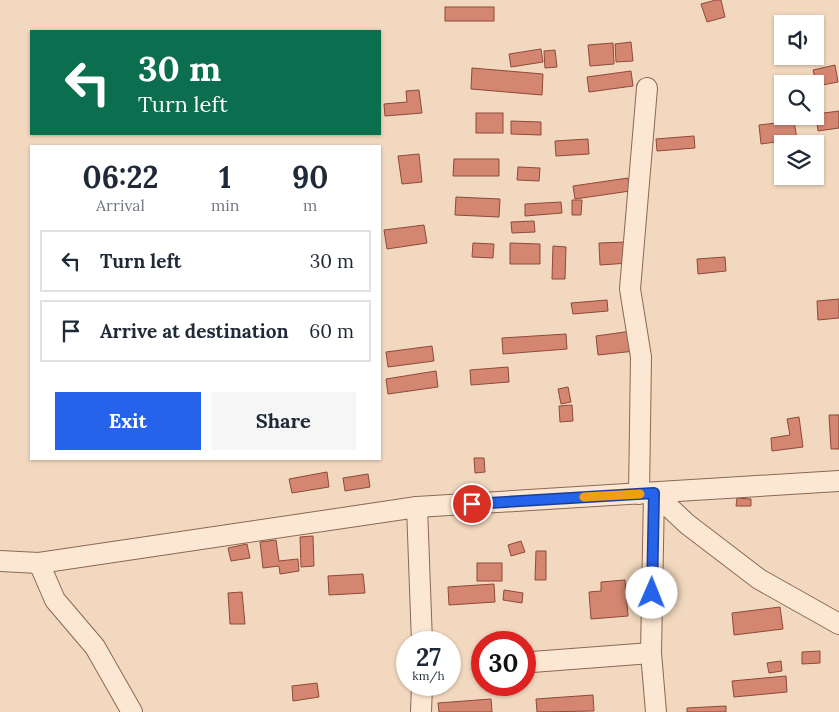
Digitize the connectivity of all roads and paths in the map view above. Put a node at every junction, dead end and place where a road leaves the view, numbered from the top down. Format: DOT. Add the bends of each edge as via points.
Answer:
graph roads {
  1 [pos="647,88"];
  2 [pos="839,481"];
  3 [pos="646,494"];
  4 [pos="417,507"];
  5 [pos="0,561"];
  6 [pos="39,563"];
  7 [pos="839,624"];
  8 [pos="422,631"];
  9 [pos="652,653"];
  10 [pos="536,662"];
  11 [pos="422,696"];
  12 [pos="132,712"];
  13 [pos="421,712"];
  14 [pos="656,712"];
  1 -- 3 [label="street" via="630,289 641,357"];
  2 -- 3 [label="street"];
  3 -- 4 [label="street"];
  3 -- 7 [label="street" via="759,579"];
  3 -- 9 [label="street"];
  4 -- 6 [label="street"];
  4 -- 8 [label="street"];
  5 -- 6 [label="street"];
  6 -- 12 [label="street" via="55,600 95,647"];
  9 -- 10 [label="street"];
  9 -- 14 [label="street"];
  11 -- 13 [label="street"];
}
